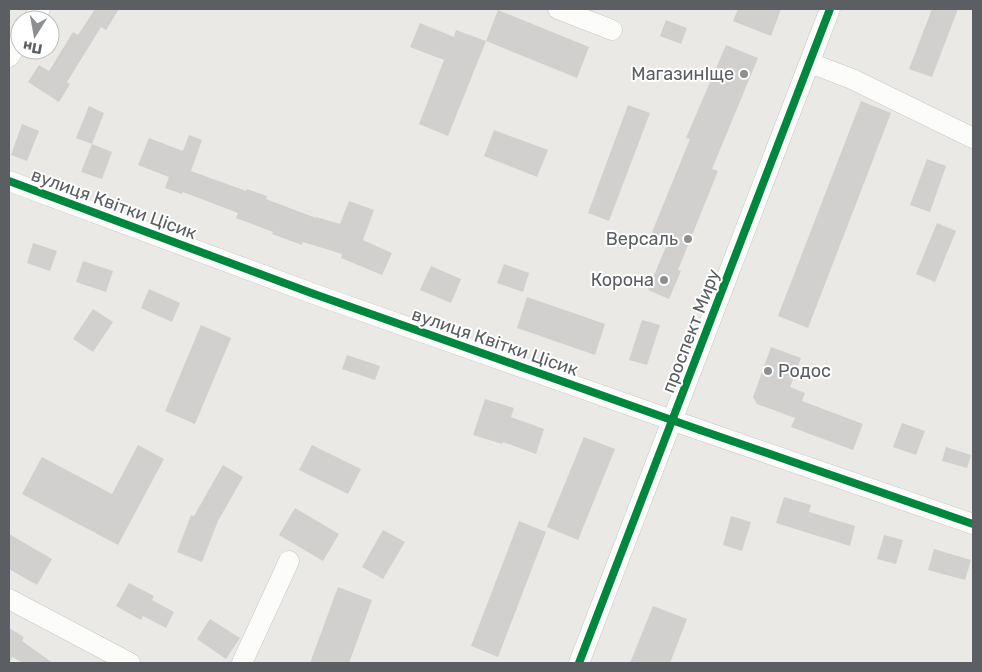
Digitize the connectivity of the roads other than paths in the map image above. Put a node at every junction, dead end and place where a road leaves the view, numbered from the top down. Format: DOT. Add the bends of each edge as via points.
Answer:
graph roads {
  1 [pos="558,9"];
  2 [pos="830,9"];
  3 [pos="612,30"];
  4 [pos="810,63"];
  5 [pos="973,138"];
  6 [pos="9,181"];
  7 [pos="672,421"];
  8 [pos="973,524"];
  9 [pos="289,561"];
  10 [pos="9,599"];
  11 [pos="130,663"];
  12 [pos="242,663"];
  13 [pos="578,663"];
  1 -- 3 [label="street"];
  2 -- 4 [label="street, проспект Миру"];
  4 -- 5 [label="street" via="852,79"];
  4 -- 7 [label="street, проспект Миру"];
  6 -- 7 [label="street, вулиця Квітки Цісик"];
  7 -- 8 [label="street, вулиця Квітки Цісик"];
  7 -- 13 [label="street, проспект Миру"];
  9 -- 12 [label="street"];
  10 -- 11 [label="street"];
}
